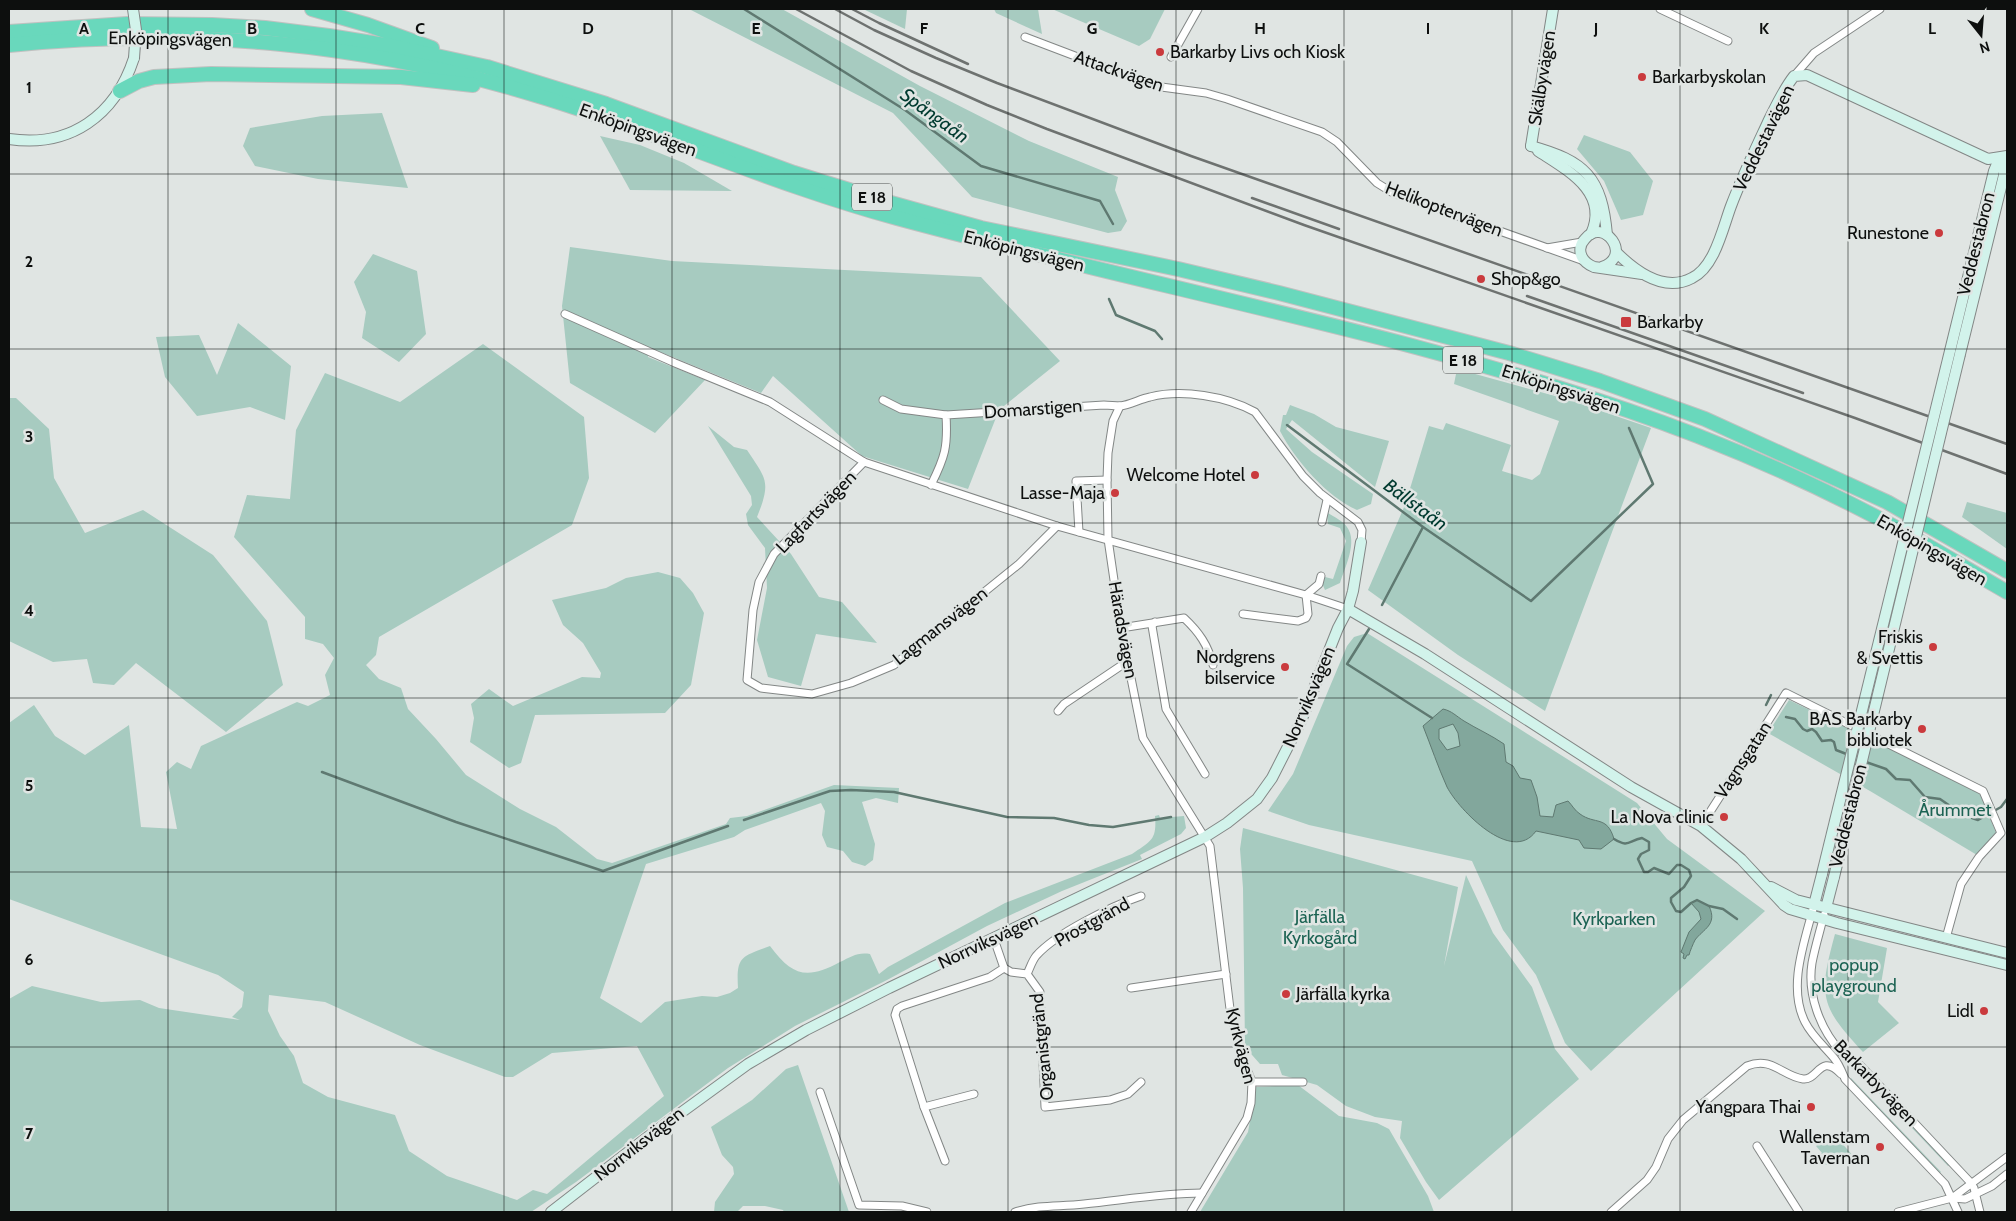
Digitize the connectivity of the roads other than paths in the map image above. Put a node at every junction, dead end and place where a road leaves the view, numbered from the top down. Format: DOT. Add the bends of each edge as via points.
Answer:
graph roads {
  1 [pos="133,9"];
  2 [pos="312,9"];
  3 [pos="1198,9"];
  4 [pos="1553,9"];
  5 [pos="1660,9"];
  6 [pos="1880,9"];
  7 [pos="9,32"];
  8 [pos="1025,37"];
  9 [pos="1728,41"];
  10 [pos="9,46"];
  11 [pos="1171,57"];
  12 [pos="487,67"];
  13 [pos="1794,76"];
  14 [pos="120,91"];
  15 [pos="539,96"];
  16 [pos="1244,105"];
  17 [pos="9,139"];
  18 [pos="1531,146"];
  19 [pos="2003,158"];
  20 [pos="1591,234"];
  21 [pos="1607,235"];
  22 [pos="1582,242"];
  23 [pos="1546,248"];
  24 [pos="1616,252"];
  25 [pos="1584,261"];
  26 [pos="1602,267"];
  27 [pos="1643,274"];
  28 [pos="564,314"];
  29 [pos="883,400"];
  30 [pos="1120,406"];
  31 [pos="946,415"];
  32 [pos="864,462"];
  33 [pos="1107,480"];
  34 [pos="930,485"];
  35 [pos="1327,500"];
  36 [pos="1322,522"];
  37 [pos="1058,526"];
  38 [pos="1079,532"];
  39 [pos="1108,539"];
  40 [pos="1362,542"];
  41 [pos="2007,571"];
  42 [pos="1321,576"];
  43 [pos="2007,592"];
  44 [pos="1306,595"];
  45 [pos="1348,609"];
  46 [pos="1243,614"];
  47 [pos="1155,622"];
  48 [pos="1121,628"];
  49 [pos="1128,661"];
  50 [pos="1213,665"];
  51 [pos="748,680"];
  52 [pos="1058,711"];
  53 [pos="1205,774"];
  54 [pos="1701,826"];
  55 [pos="1205,837"];
  56 [pos="1141,896"];
  57 [pos="1826,908"];
  58 [pos="1813,910"];
  59 [pos="1823,919"];
  60 [pos="1946,938"];
  61 [pos="994,939"];
  62 [pos="2007,953"];
  63 [pos="2007,965"];
  64 [pos="1004,968"];
  65 [pos="1027,974"];
  66 [pos="1226,974"];
  67 [pos="1131,988"];
  68 [pos="1842,1053"];
  69 [pos="1835,1059"];
  70 [pos="1845,1078"];
  71 [pos="1141,1082"];
  72 [pos="1252,1082"];
  73 [pos="1303,1082"];
  74 [pos="820,1092"];
  75 [pos="974,1094"];
  76 [pos="924,1107"];
  77 [pos="1757,1146"];
  78 [pos="2007,1157"];
  79 [pos="945,1161"];
  80 [pos="2007,1174"];
  81 [pos="1971,1184"];
  82 [pos="1202,1193"];
  83 [pos="1976,1195"];
  84 [pos="1952,1198"];
  85 [pos="551,1212"];
  86 [pos="927,1212"];
  87 [pos="1015,1212"];
  88 [pos="1191,1212"];
  89 [pos="1611,1212"];
  90 [pos="1799,1212"];
  91 [pos="1898,1212"];
  92 [pos="1958,1212"];
  93 [pos="1980,1212"];
  1 -- 14 [label="street, bridge" via="136,30 134,58"];
  2 -- 12 [label="highway"];
  3 -- 11 [label="street"];
  4 -- 18 [label="street, Skälbyvägen"];
  5 -- 9 [label="street"];
  6 -- 13 [label="street" via="1814,53"];
  7 -- 12 [label="highway, Enköpingsvägen / E 18" via="128,24 265,28 391,46"];
  8 -- 16 [label="street, Attackvägen" via="1154,86 1206,93"];
  10 -- 15 [label="highway, Enköpingsvägen / E 18" via="69,39 163,36 288,44 434,67"];
  12 -- 41 [label="highway, Enköpingsvägen / E 18" via="891,203 981,228 1279,292 1600,380 1705,419 1887,502"];
  13 -- 19 [label="street, Veddestavägen" via="1807,75 1988,159"];
  13 -- 27 [label="street, Veddestavägen" via="1757,146 1719,243 1703,269 1694,278 1670,284"];
  14 -- 15 [label="highway" via="139,81 168,75 313,74 447,81"];
  14 -- 17 [label="street" via="108,107 77,130 42,140"];
  15 -- 43 [label="highway, Enköpingsvägen / E 18" via="887,216 1276,310 1504,370 1596,399 1700,437 1805,483 1879,518"];
  16 -- 23 [label="street, Helikoptervägen" via="1330,136 1377,183 1393,193"];
  18 -- 20 [label="street" via="1578,178 1585,187 1594,206"];
  18 -- 21 [label="street, Veddestavägen" via="1575,162 1585,171 1603,204"];
  19 -- 57 [label="street, Veddestabron, bridge" via="2004,175"];
  19 -- 58 [label="street, Veddestabron, bridge" via="1994,171"];
  20 -- 21 [label="street"];
  20 -- 22 [label="street"];
  21 -- 24 [label="street, Veddestavägen" via="1614,242"];
  22 -- 23 [label="street, Helikoptervägen"];
  22 -- 25 [label="street"];
  23 -- 25 [label="street, Helikoptervägen"];
  24 -- 26 [label="street" via="1612,261"];
  24 -- 27 [label="street, Veddestavägen"];
  25 -- 26 [label="street, Veddestavägen" via="1590,266"];
  26 -- 27 [label="street, Veddestavägen"];
  28 -- 32 [label="street" via="770,402"];
  29 -- 31 [label="street, Domarstigen" via="901,409"];
  30 -- 31 [label="street, Domarstigen"];
  30 -- 33 [label="street, Häradsvägen" via="1113,421"];
  30 -- 35 [label="street, Domarstigen" via="1174,392 1200,395 1247,408 1255,412 1302,476"];
  31 -- 34 [label="street" via="948,441 943,461"];
  32 -- 34 [label="street"];
  32 -- 51 [label="street, Lagfartsvägen" via="770,561 760,582 754,610"];
  33 -- 38 [label="street" via="1076,481"];
  33 -- 39 [label="street, Häradsvägen"];
  34 -- 37 [label="street"];
  35 -- 36 [label="street"];
  35 -- 40 [label="street, Domarstigen" via="1358,522"];
  37 -- 38 [label="street"];
  37 -- 51 [label="street, Lagmansvägen" via="1019,564 894,664 851,684 812,694 761,688"];
  38 -- 39 [label="street"];
  39 -- 44 [label="street"];
  39 -- 48 [label="street, Häradsvägen"];
  40 -- 45 [label="street"];
  42 -- 44 [label="street" via="1319,584"];
  44 -- 45 [label="street"];
  44 -- 46 [label="street" via="1308,614 1298,621"];
  45 -- 54 [label="street" via="1425,654 1631,787"];
  45 -- 55 [label="street, Norrviksvägen" via="1301,721 1272,778 1257,799"];
  47 -- 48 [label="street"];
  47 -- 50 [label="street" via="1184,618 1209,648"];
  47 -- 53 [label="street" via="1152,626 1166,709"];
  48 -- 49 [label="street, Häradsvägen"];
  49 -- 52 [label="street"];
  49 -- 55 [label="street, Häradsvägen" via="1142,738"];
  54 -- 58 [label="street" via="1765,884"];
  54 -- 60 [label="street, Vagnsgatan" via="1786,693 1976,786 1986,796 2001,833 1961,884"];
  55 -- 61 [label="street, Norrviksvägen"];
  55 -- 66 [label="street, Kyrkvägen" via="1210,846"];
  56 -- 65 [label="street, Prostgränd" via="1065,933 1036,957"];
  57 -- 58 [label="street"];
  57 -- 59 [label="street, Barkarbyvägen"];
  57 -- 60 [label="street"];
  58 -- 59 [label="street"];
  58 -- 69 [label="street, Barkarbyvägen" via="1799,968 1799,1002 1805,1022"];
  59 -- 63 [label="street"];
  59 -- 68 [label="street, Barkarbyvägen" via="1812,964 1812,992 1819,1016"];
  60 -- 62 [label="street"];
  61 -- 64 [label="street"];
  61 -- 85 [label="street, Norrviksvägen" via="806,1030 748,1064"];
  64 -- 65 [label="street, Organistgränd"];
  64 -- 76 [label="street" via="990,977 897,1009 897,1023"];
  65 -- 71 [label="street, Organistgränd" via="1040,992 1045,1107 1110,1100 1128,1094"];
  66 -- 67 [label="street"];
  66 -- 72 [label="street, Kyrkvägen" via="1234,1032"];
  68 -- 69 [label="street"];
  68 -- 81 [label="street, Barkarbyvägen" via="1860,1065"];
  69 -- 70 [label="street, Barkarbyvägen"];
  70 -- 84 [label="street, Barkarbyvägen" via="1945,1184"];
  70 -- 89 [label="street" via="1832,1066 1823,1067 1802,1079 1766,1063 1747,1066 1683,1120 1668,1138 1647,1180"];
  72 -- 73 [label="street"];
  72 -- 82 [label="street, Kyrkvägen" via="1247,1118"];
  74 -- 86 [label="street" via="859,1205 902,1206"];
  75 -- 76 [label="street"];
  76 -- 79 [label="street"];
  77 -- 90 [label="street"];
  78 -- 81 [label="street"];
  80 -- 83 [label="street"];
  81 -- 83 [label="street, Barkarbyvägen"];
  81 -- 84 [label="street"];
  82 -- 87 [label="street" via="1047,1205"];
  82 -- 88 [label="street, Kyrkvägen"];
  83 -- 84 [label="street" via="1966,1199"];
  83 -- 93 [label="street, Barkarbyvägen"];
  84 -- 91 [label="street"];
  84 -- 92 [label="street, Barkarbyvägen"];
}
